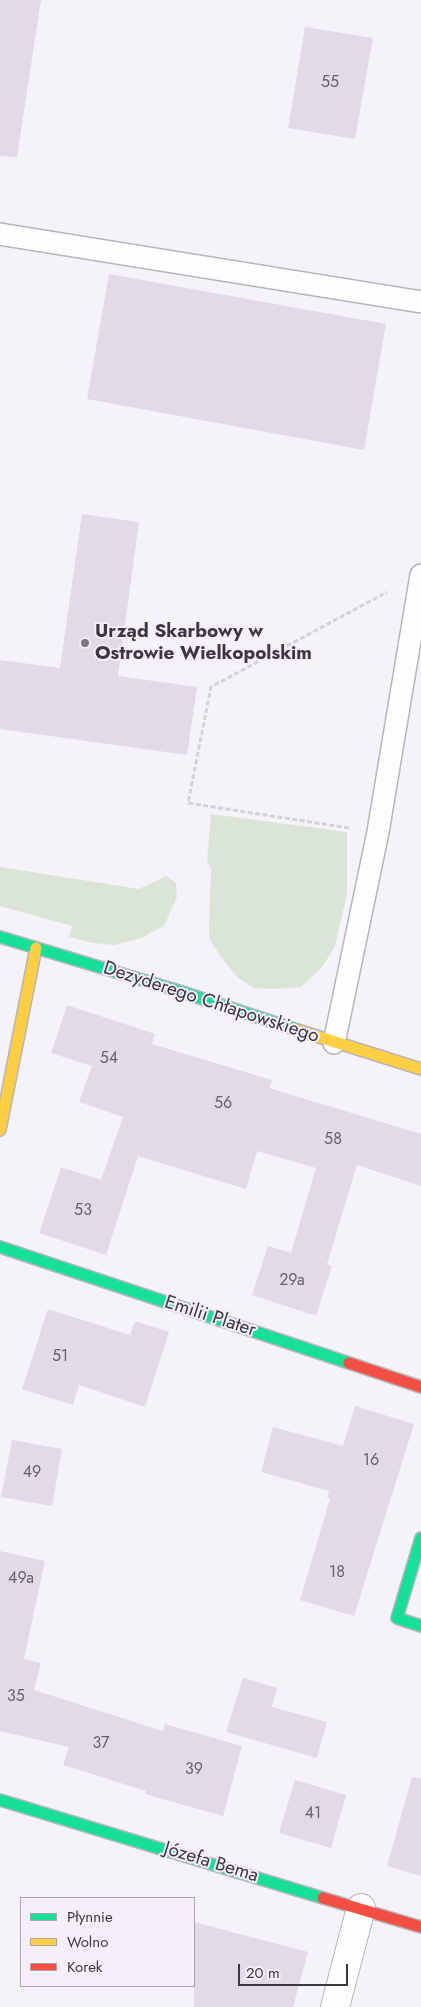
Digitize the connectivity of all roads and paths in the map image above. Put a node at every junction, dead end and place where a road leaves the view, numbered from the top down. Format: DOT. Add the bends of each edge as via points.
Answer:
graph roads {
  1 [pos="0,234"];
  2 [pos="421,302"];
  3 [pos="421,574"];
  4 [pos="395,588"];
  5 [pos="378,832"];
  6 [pos="0,937"];
  7 [pos="36,948"];
  8 [pos="334,1043"];
  9 [pos="421,1069"];
  10 [pos="0,1130"];
  11 [pos="0,1247"];
  12 [pos="421,1387"];
  13 [pos="421,1538"];
  14 [pos="421,1626"];
  15 [pos="0,1800"];
  16 [pos="361,1908"];
  17 [pos="421,1927"];
  18 [pos="335,2007"];
  1 -- 2 [label="lane"];
  3 -- 5 [label="lane"];
  4 -- 5 [label="path" via="211,687 188,803"];
  5 -- 8 [label="lane"];
  6 -- 7 [label="street, Dezyderego Chłapowskiego"];
  7 -- 8 [label="street, Dezyderego Chłapowskiego"];
  7 -- 10 [label="street"];
  8 -- 9 [label="street, Dezyderego Chłapowskiego"];
  11 -- 12 [label="street, Emilii Plater"];
  13 -- 14 [label="street" via="397,1618"];
  15 -- 16 [label="street, Józefa Bema"];
  16 -- 17 [label="street, Józefa Bema"];
  16 -- 18 [label="street"];
}
